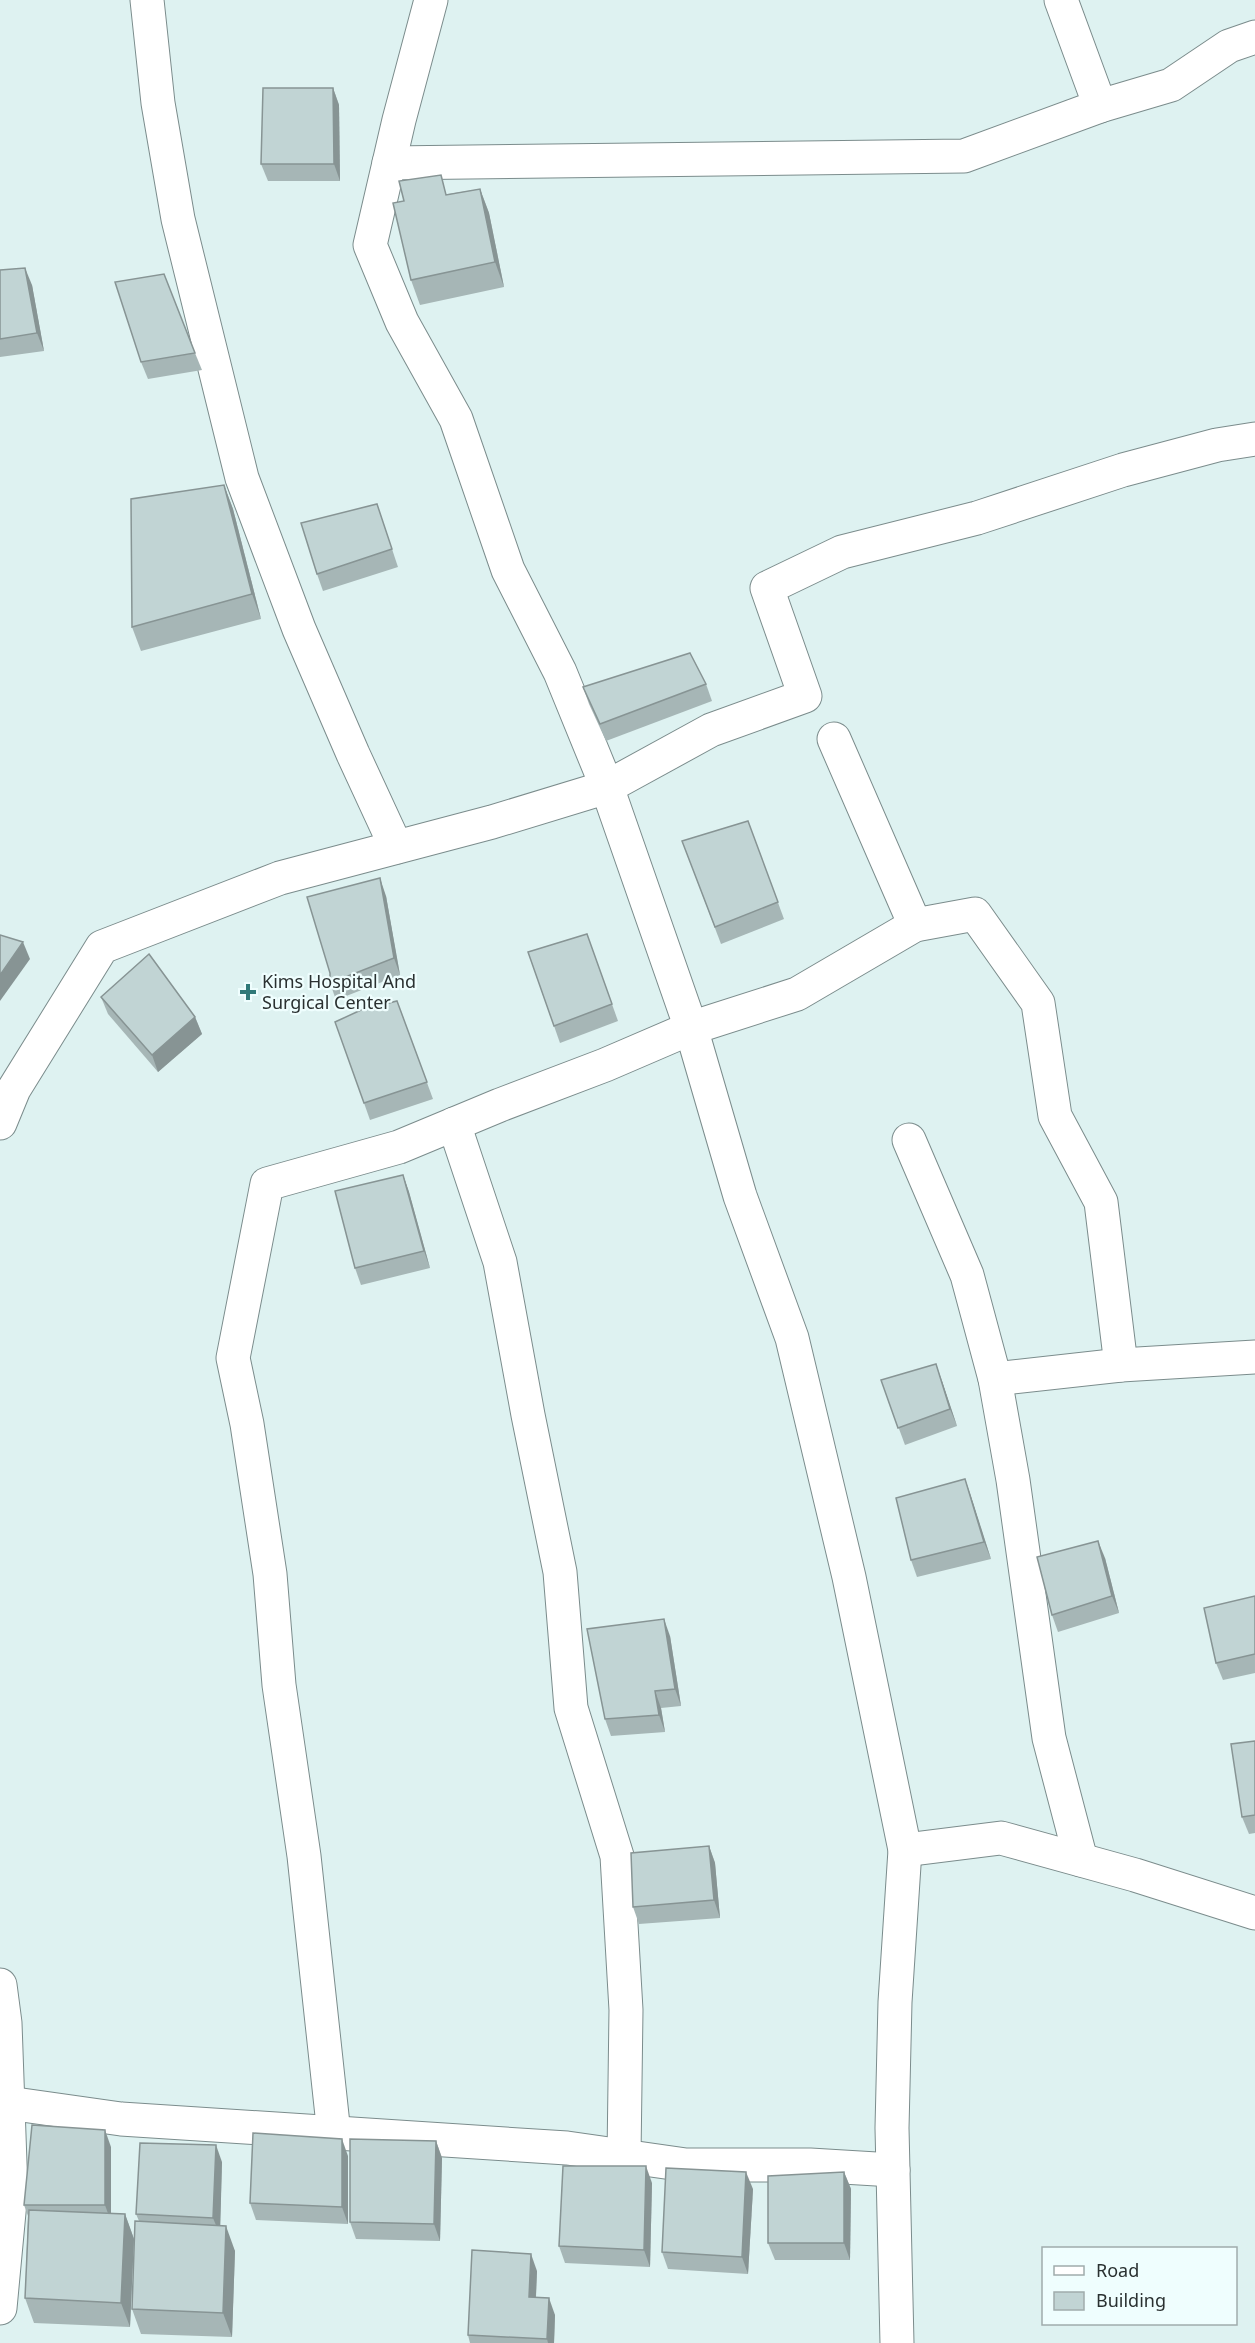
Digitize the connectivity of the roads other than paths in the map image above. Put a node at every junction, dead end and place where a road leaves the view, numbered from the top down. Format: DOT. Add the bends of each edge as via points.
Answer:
graph roads {
  1 [pos="147,0"];
  2 [pos="430,0"];
  3 [pos="1061,0"];
  4 [pos="1255,37"];
  5 [pos="1100,106"];
  6 [pos="389,164"];
  7 [pos="1255,439"];
  8 [pos="834,740"];
  9 [pos="607,787"];
  10 [pos="396,847"];
  11 [pos="915,925"];
  12 [pos="691,1028"];
  13 [pos="0,1123"];
  14 [pos="454,1124"];
  15 [pos="909,1140"];
  16 [pos="1255,1357"];
  17 [pos="1121,1365"];
  18 [pos="995,1379"];
  19 [pos="905,1850"];
  20 [pos="1081,1860"];
  21 [pos="1255,1913"];
  22 [pos="0,1985"];
  23 [pos="8,2103"];
  24 [pos="334,2134"];
  25 [pos="624,2156"];
  26 [pos="893,2170"];
  27 [pos="0,2308"];
  28 [pos="897,2343"];
  1 -- 10 [label="street" via="158,103 178,219 242,478 299,629"];
  2 -- 6 [label="street"];
  3 -- 5 [label="street"];
  4 -- 5 [label="street" via="1229,46 1171,86"];
  5 -- 6 [label="street" via="964,156"];
  6 -- 9 [label="street" via="370,245 402,322 456,418 508,570 560,672"];
  7 -- 9 [label="street" via="1123,470 977,518 842,552 766,588 805,696 711,730"];
  8 -- 11 [label="street"];
  9 -- 10 [label="street"];
  9 -- 12 [label="street"];
  10 -- 13 [label="street" via="280,878 102,947 14,1089"];
  11 -- 12 [label="street" via="797,994"];
  11 -- 17 [label="street" via="975,914 1038,1002 1055,1116 1101,1202"];
  12 -- 14 [label="street"];
  12 -- 19 [label="street" via="740,1196 792,1338 849,1577"];
  14 -- 24 [label="street" via="399,1147 267,1184 233,1358 270,1574 279,1685 304,1856"];
  14 -- 25 [label="street" via="500,1262 560,1572 571,1708 617,1856 626,2010"];
  15 -- 18 [label="street" via="967,1275"];
  16 -- 17 [label="street"];
  17 -- 18 [label="street"];
  18 -- 20 [label="street" via="1049,1738"];
  19 -- 20 [label="street" via="1001,1838"];
  19 -- 26 [label="street" via="895,2002"];
  20 -- 21 [label="street"];
  22 -- 23 [label="street"];
  23 -- 24 [label="street" via="121,2120"];
  23 -- 27 [label="street" via="11,2191"];
  24 -- 25 [label="street" via="567,2148"];
  25 -- 26 [label="street" via="687,2165"];
  26 -- 28 [label="street"];
}
